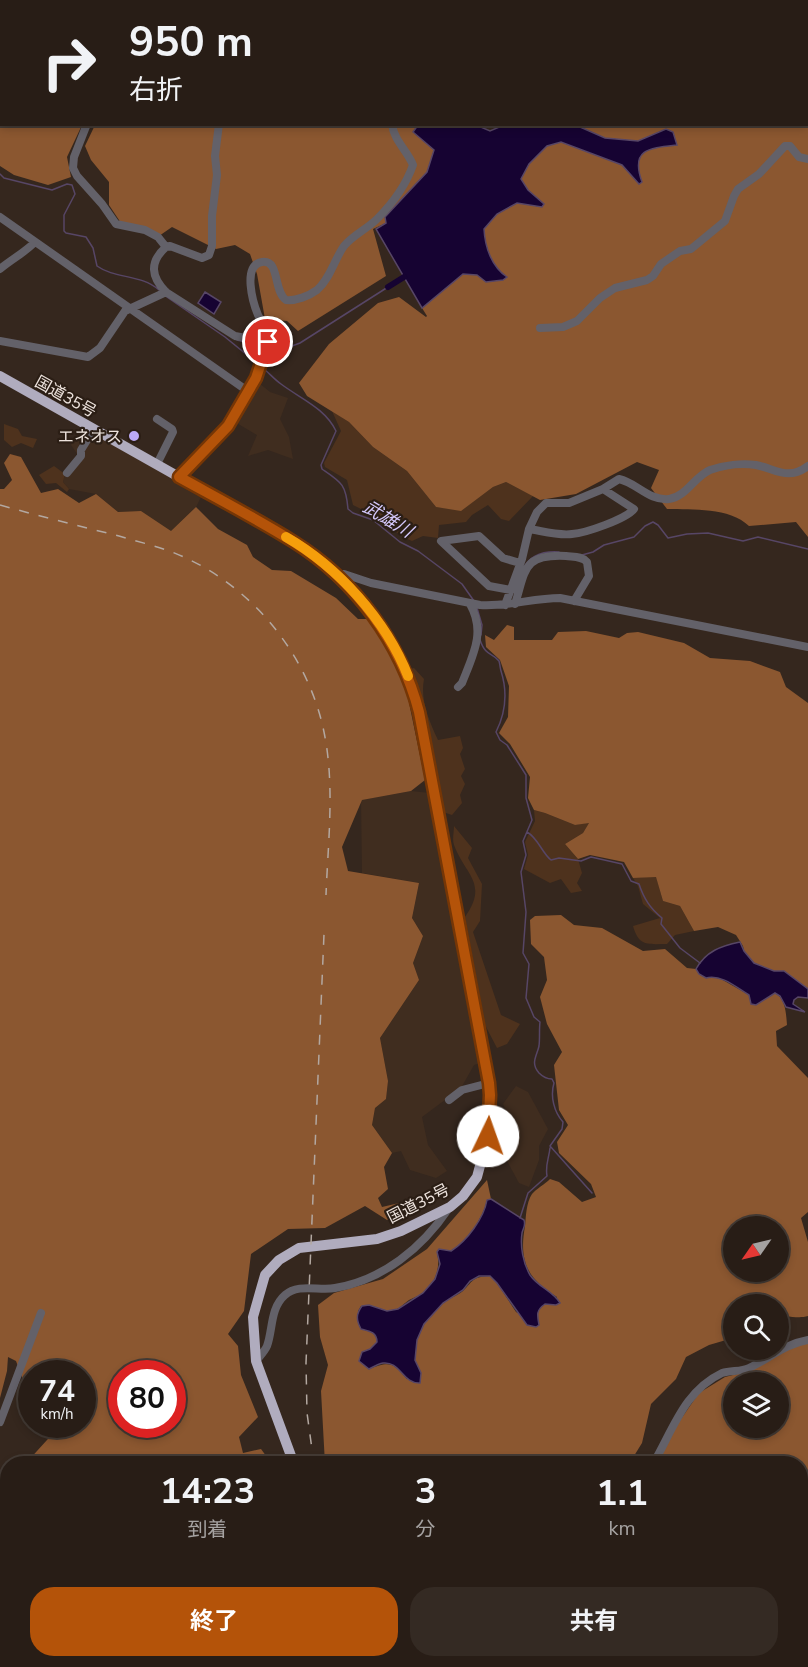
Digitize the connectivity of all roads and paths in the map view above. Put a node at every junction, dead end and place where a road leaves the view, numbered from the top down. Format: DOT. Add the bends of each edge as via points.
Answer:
graph roads {
  1 [pos="86,126"];
  2 [pos="219,126"];
  3 [pos="392,126"];
  4 [pos="808,159"];
  5 [pos="0,217"];
  6 [pos="35,242"];
  7 [pos="166,247"];
  8 [pos="0,269"];
  9 [pos="162,294"];
  10 [pos="129,308"];
  11 [pos="540,328"];
  12 [pos="0,341"];
  13 [pos="266,346"];
  14 [pos="0,376"];
  15 [pos="249,392"];
  16 [pos="157,419"];
  17 [pos="94,429"];
  18 [pos="157,464"];
  19 [pos="808,466"];
  20 [pos="67,473"];
  21 [pos="179,477"];
  22 [pos="603,489"];
  23 [pos="529,530"];
  24 [pos="520,563"];
  25 [pos="336,575"];
  26 [pos="511,590"];
  27 [pos="574,601"];
  28 [pos="506,602"];
  29 [pos="474,604"];
  30 [pos="515,604"];
  31 [pos="808,647"];
  32 [pos="458,687"];
  33 [pos="489,1083"];
  34 [pos="449,1100"];
  35 [pos="450,1207"];
  36 [pos="40,1313"];
  37 [pos="808,1340"];
  38 [pos="256,1361"];
  39 [pos="0,1422"];
  40 [pos="291,1456"];
  41 [pos="657,1456"];
  1 -- 7 [label="street" via="74,157 77,176 116,224 145,230"];
  2 -- 7 [label="street" via="211,251 202,258"];
  3 -- 13 [label="street" via="396,140 413,165 408,180 376,220 344,247 322,284 291,301 278,291 271,265 259,262 250,272 258,314 268,333"];
  4 -- 11 [label="street" via="785,146 759,174 738,189 725,221 691,249 680,251 661,264 647,280 615,288 577,321 563,327"];
  5 -- 6 [label="street"];
  6 -- 8 [label="street"];
  6 -- 10 [label="street"];
  7 -- 9 [label="street" via="160,252 153,272"];
  9 -- 10 [label="street"];
  9 -- 13 [label="street" via="235,336"];
  10 -- 12 [label="street" via="100,348 88,357"];
  10 -- 15 [label="street"];
  13 -- 15 [label="street"];
  14 -- 17 [label="highway, 国道35号"];
  15 -- 21 [label="street" via="228,426"];
  16 -- 18 [label="street" via="173,432"];
  17 -- 18 [label="highway, 国道35号"];
  17 -- 20 [label="street" via="81,456"];
  18 -- 21 [label="highway, 国道35号"];
  19 -- 22 [label="street" via="792,474 756,465 722,467 700,476 671,499 658,498 619,479"];
  21 -- 25 [label="highway, 国道35号" via="296,543"];
  22 -- 23 [label="street" via="569,503 546,503"];
  22 -- 23 [label="street" via="634,508 632,512 572,534"];
  23 -- 24 [label="street"];
  24 -- 26 [label="street"];
  24 -- 26 [label="street" via="503,558 479,536 441,541 489,586"];
  25 -- 29 [label="street"];
  25 -- 33 [label="highway, 国道35号" via="384,631 414,693"];
  26 -- 28 [label="street"];
  27 -- 30 [label="street" via="547,598"];
  27 -- 30 [label="street" via="589,576 587,562 551,555 530,564"];
  27 -- 31 [label="street"];
  28 -- 29 [label="street"];
  28 -- 30 [label="street"];
  29 -- 32 [label="street" via="477,644"];
  33 -- 34 [label="street" via="462,1090"];
  33 -- 35 [label="highway, 国道35号" via="488,1136 477,1177"];
  35 -- 38 [label="street" via="416,1248 390,1267 335,1288 293,1290 286,1294 274,1314 267,1346"];
  35 -- 38 [label="highway, 国道35号" via="377,1239 299,1248 279,1260 265,1275 253,1317"];
  36 -- 39 [label="street"];
  37 -- 41 [label="street" via="785,1347 745,1370 723,1373 698,1388 670,1428"];
  38 -- 40 [label="highway, 国道35号"];
}
